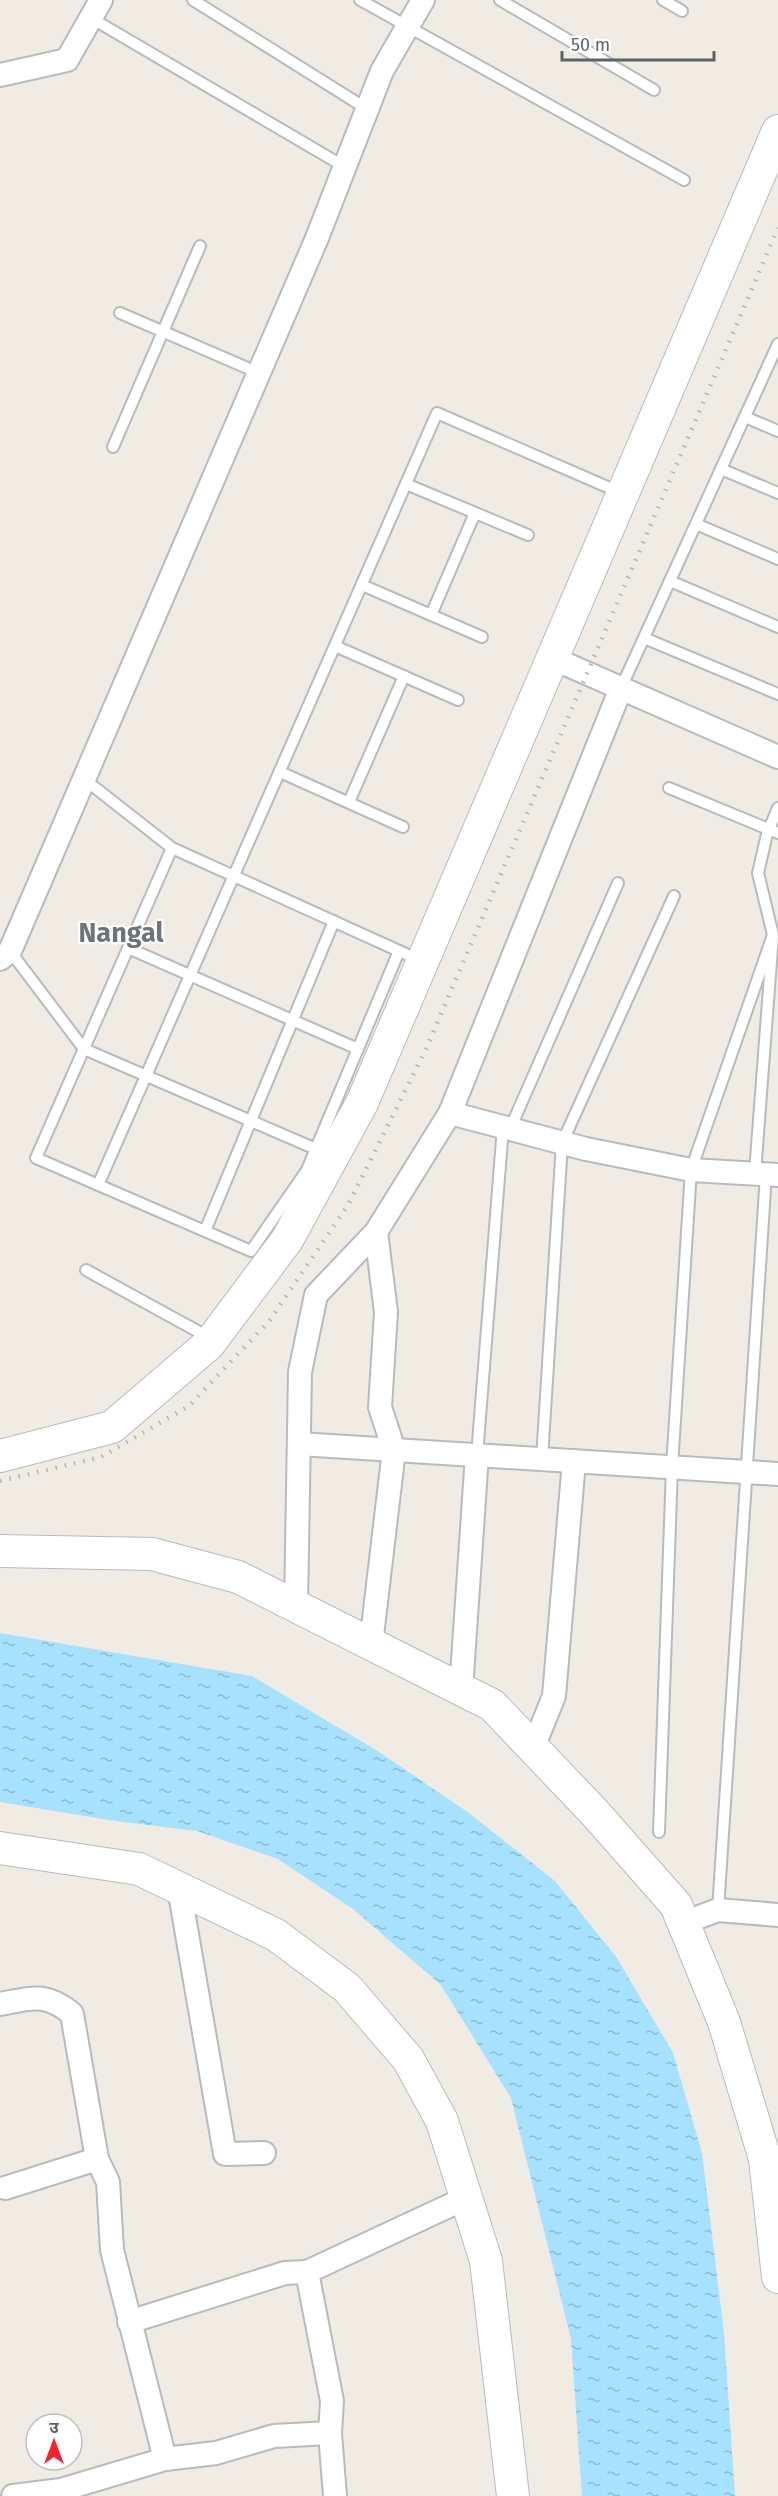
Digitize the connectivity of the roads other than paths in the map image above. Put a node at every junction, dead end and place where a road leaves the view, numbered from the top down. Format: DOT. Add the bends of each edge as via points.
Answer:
graph roads {
  1 [pos="194,0"];
  2 [pos="360,0"];
  3 [pos="423,0"];
  4 [pos="500,0"];
  5 [pos="663,0"];
  6 [pos="96,9"];
  7 [pos="682,11"];
  8 [pos="408,27"];
  9 [pos="0,75"];
  10 [pos="654,90"];
  11 [pos="367,109"];
  12 [pos="778,131"];
  13 [pos="345,167"];
  14 [pos="684,180"];
  15 [pos="200,246"];
  16 [pos="120,313"];
  17 [pos="163,332"];
  18 [pos="778,344"];
  19 [pos="767,368"];
  20 [pos="259,373"];
  21 [pos="778,373"];
  22 [pos="745,417"];
  23 [pos="778,431"];
  24 [pos="113,447"];
  25 [pos="721,469"];
  26 [pos="406,484"];
  27 [pos="778,493"];
  28 [pos="622,494"];
  29 [pos="475,513"];
  30 [pos="696,524"];
  31 [pos="528,535"];
  32 [pos="778,559"];
  33 [pos="670,581"];
  34 [pos="362,585"];
  35 [pos="431,615"];
  36 [pos="778,627"];
  37 [pos="482,637"];
  38 [pos="644,638"];
  39 [pos="335,646"];
  40 [pos="552,658"];
  41 [pos="404,676"];
  42 [pos="621,688"];
  43 [pos="778,694"];
  44 [pos="458,700"];
  45 [pos="778,757"];
  46 [pos="280,771"];
  47 [pos="84,779"];
  48 [pos="669,788"];
  49 [pos="349,802"];
  50 [pos="778,808"];
  51 [pos="403,827"];
  52 [pos="773,831"];
  53 [pos="172,848"];
  54 [pos="234,876"];
  55 [pos="618,883"];
  56 [pos="674,896"];
  57 [pos="334,921"];
  58 [pos="773,935"];
  59 [pos="128,948"];
  60 [pos="5,955"];
  61 [pos="411,956"];
  62 [pos="190,975"];
  63 [pos="293,1020"];
  64 [pos="84,1049"];
  65 [pos="358,1049"];
  66 [pos="146,1076"];
  67 [pos="450,1113"];
  68 [pos="251,1121"];
  69 [pos="507,1128"];
  70 [pos="562,1143"];
  71 [pos="316,1149"];
  72 [pos="690,1170"];
  73 [pos="766,1174"];
  74 [pos="98,1185"];
  75 [pos="205,1231"];
  76 [pos="376,1232"];
  77 [pos="86,1270"];
  78 [pos="213,1339"];
  79 [pos="299,1444"];
  80 [pos="394,1450"];
  81 [pos="477,1455"];
  82 [pos="0,1456"];
  83 [pos="542,1459"];
  84 [pos="574,1461"];
  85 [pos="672,1467"];
  86 [pos="747,1472"];
  87 [pos="778,1474"];
  88 [pos="0,1551"];
  89 [pos="296,1607"];
  90 [pos="371,1644"];
  91 [pos="461,1690"];
  92 [pos="532,1748"];
  93 [pos="658,1832"];
  94 [pos="0,1848"];
  95 [pos="179,1888"];
  96 [pos="718,1910"];
  97 [pos="778,1915"];
  98 [pos="683,1923"];
  99 [pos="0,2004"];
  100 [pos="264,2153"];
  101 [pos="97,2159"];
  102 [pos="5,2188"];
  103 [pos="466,2198"];
  104 [pos="775,2225"];
  105 [pos="307,2271"];
  106 [pos="778,2277"];
  107 [pos="129,2322"];
  108 [pos="330,2433"];
  109 [pos="165,2459"];
  110 [pos="13,2496"];
  111 [pos="336,2496"];
  112 [pos="513,2496"];
  1 -- 11 [label="lane"];
  2 -- 8 [label="lane"];
  3 -- 8 [label="street"];
  4 -- 10 [label="lane"];
  5 -- 7 [label="lane"];
  6 -- 9 [label="street" via="67,60"];
  6 -- 13 [label="lane"];
  8 -- 11 [label="street" via="382,71"];
  8 -- 14 [label="lane"];
  11 -- 13 [label="street"];
  12 -- 28 [label="street"];
  13 -- 20 [label="street"];
  15 -- 17 [label="lane"];
  16 -- 17 [label="lane"];
  17 -- 20 [label="lane"];
  17 -- 24 [label="lane"];
  18 -- 19 [label="lane"];
  19 -- 21 [label="lane"];
  19 -- 22 [label="lane"];
  20 -- 47 [label="street"];
  22 -- 23 [label="lane"];
  22 -- 25 [label="lane"];
  25 -- 27 [label="lane"];
  25 -- 30 [label="lane"];
  26 -- 28 [label="lane" via="437,413"];
  26 -- 29 [label="lane"];
  26 -- 34 [label="lane"];
  28 -- 40 [label="street"];
  29 -- 31 [label="lane"];
  29 -- 35 [label="lane"];
  30 -- 32 [label="lane"];
  30 -- 33 [label="lane"];
  33 -- 36 [label="lane"];
  33 -- 38 [label="lane"];
  34 -- 35 [label="lane"];
  34 -- 39 [label="lane"];
  35 -- 37 [label="lane"];
  38 -- 42 [label="lane"];
  38 -- 43 [label="lane"];
  39 -- 41 [label="lane"];
  39 -- 46 [label="lane"];
  40 -- 42 [label="street"];
  40 -- 61 [label="street"];
  41 -- 44 [label="lane"];
  41 -- 49 [label="lane"];
  42 -- 45 [label="street"];
  42 -- 67 [label="street"];
  46 -- 49 [label="lane"];
  46 -- 54 [label="lane"];
  47 -- 53 [label="lane"];
  47 -- 60 [label="street"];
  48 -- 52 [label="lane"];
  49 -- 51 [label="lane"];
  50 -- 52 [label="lane"];
  52 -- 58 [label="lane" via="758,873"];
  53 -- 54 [label="lane"];
  53 -- 59 [label="lane"];
  54 -- 57 [label="lane"];
  54 -- 62 [label="lane"];
  55 -- 69 [label="lane"];
  56 -- 70 [label="lane"];
  57 -- 61 [label="lane"];
  57 -- 63 [label="lane"];
  58 -- 72 [label="lane"];
  58 -- 73 [label="lane"];
  59 -- 62 [label="lane"];
  59 -- 64 [label="lane"];
  60 -- 64 [label="lane"];
  61 -- 65 [label="lane"];
  61 -- 78 [label="street" via="362,1103 287,1240"];
  62 -- 63 [label="lane"];
  62 -- 66 [label="lane"];
  63 -- 65 [label="lane"];
  63 -- 68 [label="lane"];
  64 -- 66 [label="lane"];
  64 -- 74 [label="lane" via="36,1158"];
  65 -- 71 [label="lane"];
  66 -- 68 [label="lane"];
  66 -- 74 [label="lane"];
  67 -- 69 [label="street"];
  67 -- 76 [label="street"];
  68 -- 71 [label="lane"];
  68 -- 75 [label="lane"];
  69 -- 70 [label="street"];
  69 -- 81 [label="lane"];
  70 -- 72 [label="street"];
  70 -- 83 [label="lane"];
  71 -- 75 [label="lane" via="307,1170 251,1251"];
  72 -- 73 [label="street"];
  72 -- 85 [label="lane"];
  73 -- 86 [label="lane"];
  74 -- 75 [label="lane"];
  76 -- 79 [label="street" via="316,1295 300,1372"];
  76 -- 80 [label="street" via="386,1312 380,1407"];
  77 -- 78 [label="lane"];
  78 -- 82 [label="street" via="112,1426"];
  79 -- 80 [label="street"];
  79 -- 89 [label="street"];
  80 -- 81 [label="street"];
  80 -- 90 [label="street"];
  81 -- 83 [label="street"];
  81 -- 91 [label="street"];
  83 -- 84 [label="street"];
  84 -- 85 [label="street"];
  84 -- 92 [label="street" via="554,1696"];
  85 -- 86 [label="street"];
  85 -- 93 [label="lane"];
  86 -- 87 [label="street"];
  86 -- 96 [label="lane"];
  88 -- 89 [label="street" via="153,1554 238,1577"];
  89 -- 90 [label="street"];
  90 -- 91 [label="street"];
  91 -- 92 [label="street" via="492,1705"];
  92 -- 98 [label="street" via="675,1905"];
  94 -- 95 [label="street" via="139,1869"];
  95 -- 100 [label="street" via="225,2154"];
  95 -- 103 [label="street" via="276,1935 347,1988 408,2059 442,2121"];
  96 -- 97 [label="street"];
  96 -- 98 [label="street"];
  98 -- 104 [label="street" via="724,2022 765,2159"];
  99 -- 101 [label="street" via="41,1997 58,2002 72,2014"];
  101 -- 102 [label="street"];
  101 -- 107 [label="street" via="108,2182 112,2250"];
  103 -- 105 [label="street"];
  103 -- 112 [label="street" via="486,2261"];
  104 -- 106 [label="street"];
  105 -- 107 [label="street" via="285,2273"];
  105 -- 108 [label="street" via="332,2401"];
  107 -- 109 [label="street"];
  108 -- 109 [label="street" via="274,2436 216,2453"];
  108 -- 111 [label="street"];
  109 -- 110 [label="street" via="61,2490"];
}
